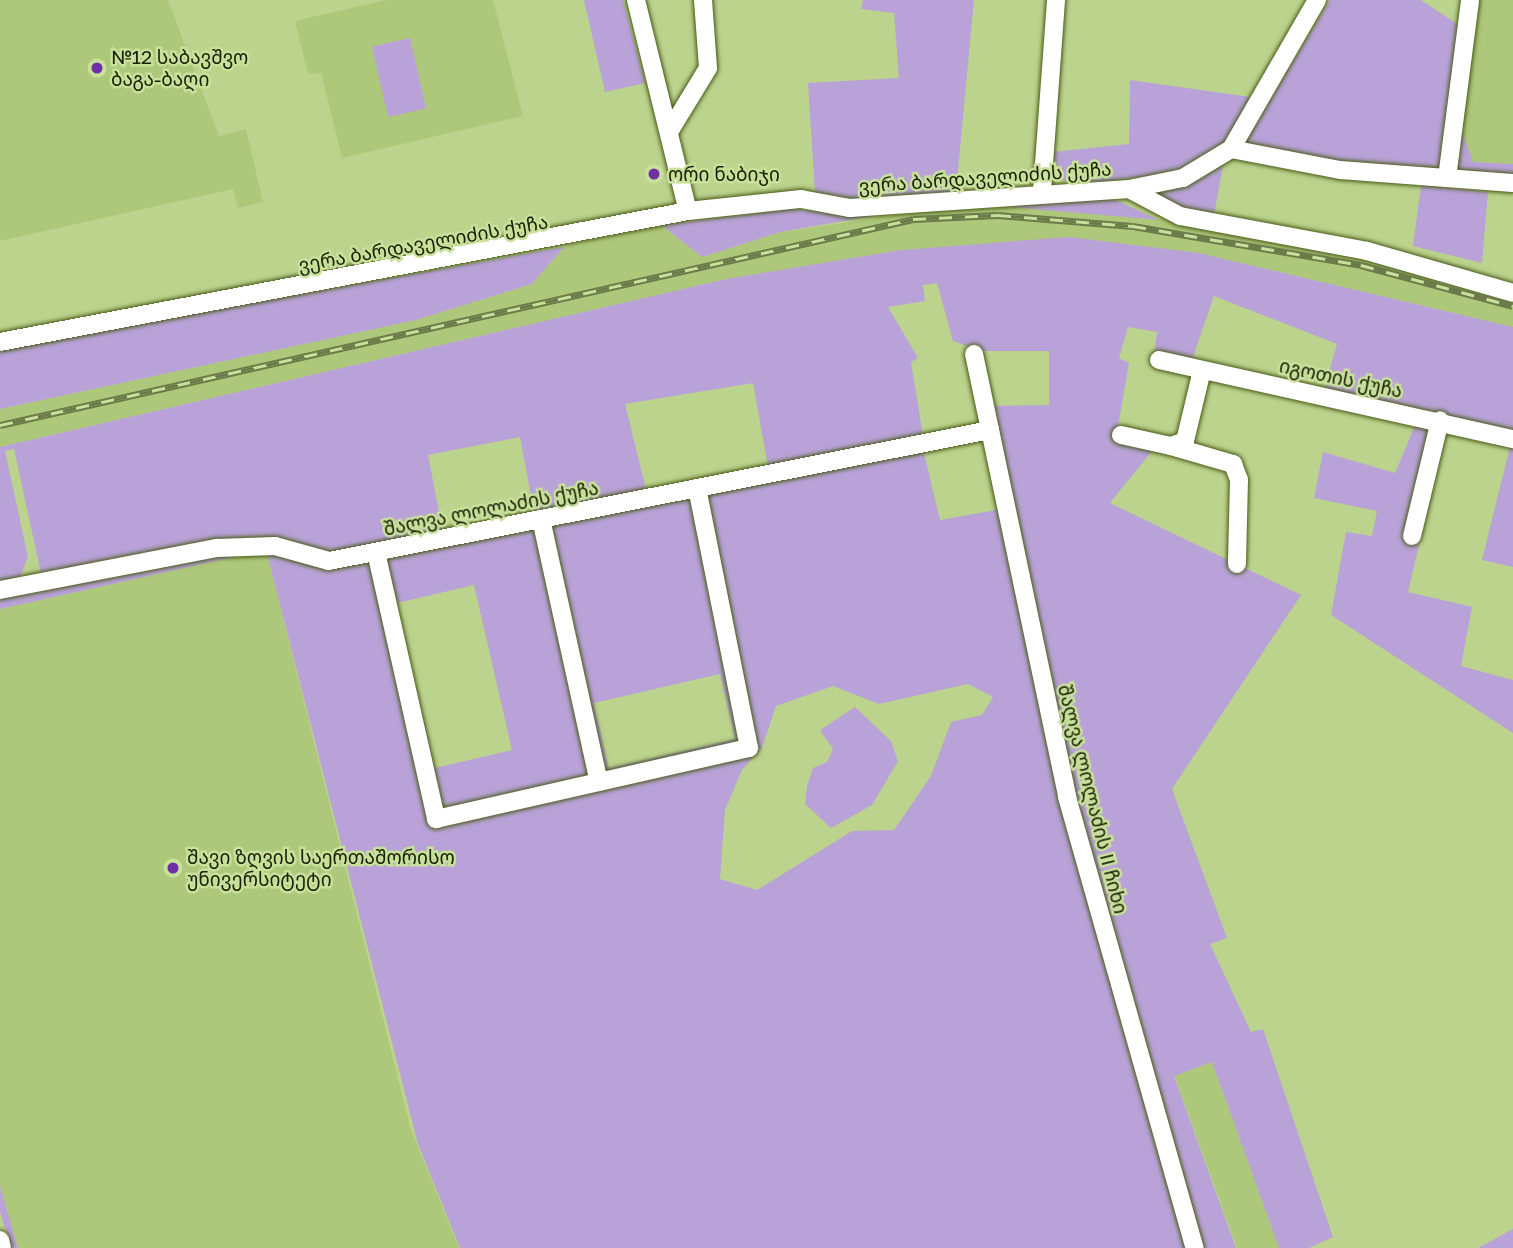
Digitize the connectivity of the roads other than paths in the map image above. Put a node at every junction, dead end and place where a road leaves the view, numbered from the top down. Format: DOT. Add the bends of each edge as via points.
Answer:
graph roads {
  1 [pos="636,0"];
  2 [pos="703,0"];
  3 [pos="1056,0"];
  4 [pos="1317,0"];
  5 [pos="1470,0"];
  6 [pos="669,132"];
  7 [pos="1231,149"];
  8 [pos="1447,178"];
  9 [pos="1513,183"];
  10 [pos="1129,189"];
  11 [pos="1042,191"];
  12 [pos="688,211"];
  13 [pos="1513,293"];
  14 [pos="0,342"];
  15 [pos="974,354"];
  16 [pos="1159,360"];
  17 [pos="1202,370"];
  18 [pos="1440,420"];
  19 [pos="990,430"];
  20 [pos="1121,435"];
  21 [pos="1513,439"];
  22 [pos="1171,446"];
  23 [pos="697,488"];
  24 [pos="541,519"];
  25 [pos="1412,536"];
  26 [pos="376,552"];
  27 [pos="1237,564"];
  28 [pos="0,590"];
  29 [pos="599,782"];
  30 [pos="0,1240"];
  31 [pos="2,1248"];
  32 [pos="1195,1248"];
  1 -- 6 [label="street"];
  2 -- 6 [label="street" via="708,68"];
  3 -- 11 [label="street"];
  4 -- 7 [label="street"];
  5 -- 8 [label="street"];
  6 -- 12 [label="street"];
  7 -- 8 [label="street" via="1340,170"];
  7 -- 10 [label="street, ვერა ბარდაველიძის ქუჩა" via="1195,173"];
  8 -- 9 [label="street"];
  10 -- 11 [label="street, ვერა ბარდაველიძის ქუჩა"];
  10 -- 13 [label="street" via="1180,216 1367,251"];
  11 -- 12 [label="street, ვერა ბარდაველიძის ქუჩა" via="850,208 801,199"];
  12 -- 14 [label="street, ვერა ბარდაველიძის ქუჩა"];
  15 -- 19 [label="street, შალვა ლოლაძის II ჩიხი"];
  16 -- 17 [label="street, იგოთის ქუჩა"];
  17 -- 18 [label="street, იგოთის ქუჩა"];
  17 -- 22 [label="street" via="1190,434"];
  18 -- 21 [label="street, იგოთის ქუჩა"];
  18 -- 25 [label="street"];
  19 -- 23 [label="street, შალვა ლოლაძის ქუჩა"];
  19 -- 32 [label="street, შალვა ლოლაძის II ჩიხი" via="1067,797"];
  20 -- 22 [label="street"];
  22 -- 27 [label="street" via="1233,464 1239,480"];
  23 -- 24 [label="street, შალვა ლოლაძის ქუჩა"];
  23 -- 29 [label="street" via="749,748"];
  24 -- 26 [label="street, შალვა ლოლაძის ქუჩა"];
  24 -- 29 [label="street"];
  26 -- 28 [label="street, შალვა ლოლაძის ქუჩა" via="329,561 275,546 217,548"];
  26 -- 29 [label="street" via="436,819"];
  30 -- 31 [label="street"];
}
